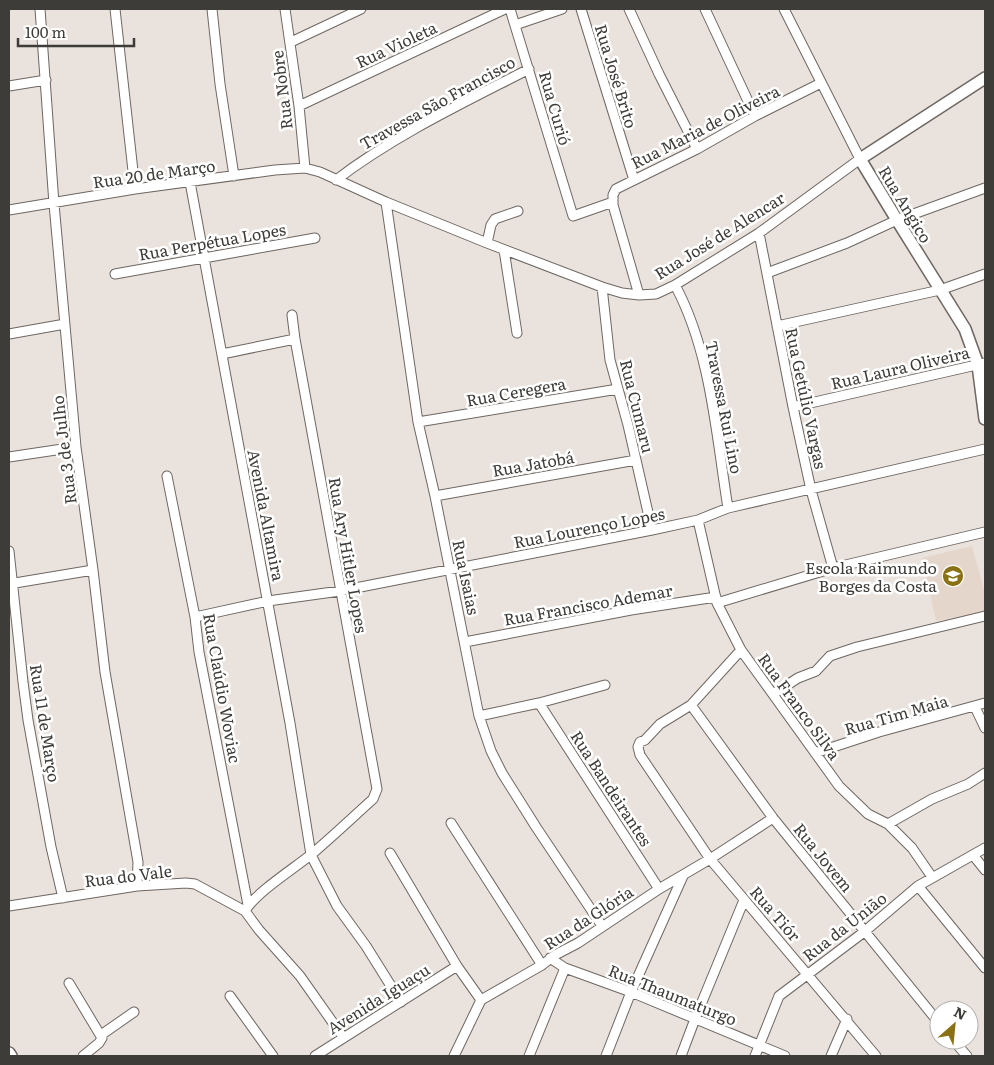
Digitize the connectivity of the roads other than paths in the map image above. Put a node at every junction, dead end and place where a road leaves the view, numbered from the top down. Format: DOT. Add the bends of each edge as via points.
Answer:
graph roads {
  1 [pos="40,9"];
  2 [pos="115,9"];
  3 [pos="212,9"];
  4 [pos="286,9"];
  5 [pos="505,9"];
  6 [pos="510,9"];
  7 [pos="562,9"];
  8 [pos="581,9"];
  9 [pos="630,9"];
  10 [pos="705,9"];
  11 [pos="784,9"];
  12 [pos="358,10"];
  13 [pos="515,25"];
  14 [pos="291,42"];
  15 [pos="529,69"];
  16 [pos="985,78"];
  17 [pos="46,80"];
  18 [pos="821,83"];
  19 [pos="9,86"];
  20 [pos="299,106"];
  21 [pos="755,116"];
  22 [pos="697,149"];
  23 [pos="860,158"];
  24 [pos="305,168"];
  25 [pos="234,176"];
  26 [pos="336,180"];
  27 [pos="634,180"];
  28 [pos="190,182"];
  29 [pos="985,188"];
  30 [pos="135,189"];
  31 [pos="386,202"];
  32 [pos="613,202"];
  33 [pos="54,204"];
  34 [pos="9,210"];
  35 [pos="518,211"];
  36 [pos="897,220"];
  37 [pos="759,233"];
  38 [pos="315,238"];
  39 [pos="487,243"];
  40 [pos="504,250"];
  41 [pos="204,259"];
  42 [pos="767,273"];
  43 [pos="115,274"];
  44 [pos="985,274"];
  45 [pos="675,285"];
  46 [pos="602,287"];
  47 [pos="940,290"];
  48 [pos="639,295"];
  49 [pos="292,315"];
  50 [pos="65,324"];
  51 [pos="778,326"];
  52 [pos="518,333"];
  53 [pos="9,334"];
  54 [pos="295,340"];
  55 [pos="222,354"];
  56 [pos="982,364"];
  57 [pos="618,389"];
  58 [pos="793,407"];
  59 [pos="985,419"];
  60 [pos="418,422"];
  61 [pos="76,448"];
  62 [pos="985,449"];
  63 [pos="9,457"];
  64 [pos="636,460"];
  65 [pos="167,476"];
  66 [pos="811,490"];
  67 [pos="435,496"];
  68 [pos="728,508"];
  69 [pos="698,520"];
  70 [pos="652,530"];
  71 [pos="985,532"];
  72 [pos="9,551"];
  73 [pos="832,568"];
  74 [pos="93,570"];
  75 [pos="450,570"];
  76 [pos="11,584"];
  77 [pos="340,591"];
  78 [pos="716,600"];
  79 [pos="268,602"];
  80 [pos="985,616"];
  81 [pos="195,617"];
  82 [pos="465,642"];
  83 [pos="741,650"];
  84 [pos="605,685"];
  85 [pos="774,694"];
  86 [pos="539,703"];
  87 [pos="985,704"];
  88 [pos="691,706"];
  89 [pos="975,707"];
  90 [pos="479,716"];
  91 [pos="985,728"];
  92 [pos="815,753"];
  93 [pos="985,773"];
  94 [pos="773,818"];
  95 [pos="451,823"];
  96 [pos="888,824"];
  97 [pos="985,848"];
  98 [pos="390,853"];
  99 [pos="311,854"];
  100 [pos="973,856"];
  101 [pos="710,859"];
  102 [pos="985,870"];
  103 [pos="683,876"];
  104 [pos="932,877"];
  105 [pos="137,886"];
  106 [pos="918,886"];
  107 [pos="659,889"];
  108 [pos="63,898"];
  109 [pos="744,900"];
  110 [pos="9,906"];
  111 [pos="246,908"];
  112 [pos="602,926"];
  113 [pos="864,932"];
  114 [pos="550,958"];
  115 [pos="542,965"];
  116 [pos="457,966"];
  117 [pos="565,968"];
  118 [pos="985,968"];
  119 [pos="808,974"];
  120 [pos="69,984"];
  121 [pos="631,992"];
  122 [pos="230,996"];
  123 [pos="481,1000"];
  124 [pos="401,1002"];
  125 [pos="929,1011"];
  126 [pos="134,1012"];
  127 [pos="695,1019"];
  128 [pos="847,1020"];
  129 [pos="101,1036"];
  130 [pos="343,1037"];
  131 [pos="759,1046"];
  132 [pos="9,1053"];
  133 [pos="11,1056"];
  134 [pos="83,1056"];
  135 [pos="273,1056"];
  136 [pos="315,1056"];
  137 [pos="454,1056"];
  138 [pos="529,1056"];
  139 [pos="606,1056"];
  140 [pos="681,1056"];
  141 [pos="755,1056"];
  142 [pos="785,1056"];
  143 [pos="831,1056"];
  144 [pos="876,1056"];
  1 -- 17 [label="street, Rua 3 de Julho"];
  2 -- 30 [label="street"];
  3 -- 25 [label="street"];
  4 -- 14 [label="street, Rua Nobre"];
  5 -- 20 [label="street, Rua Violeta"];
  6 -- 13 [label="street, Rua Curió"];
  7 -- 13 [label="street"];
  8 -- 27 [label="street, Rua José Brito"];
  9 -- 22 [label="street"];
  10 -- 21 [label="street"];
  11 -- 18 [label="street, Rua Angico"];
  12 -- 14 [label="street"];
  13 -- 15 [label="street, Rua Curió"];
  14 -- 20 [label="street, Rua Nobre"];
  15 -- 26 [label="street, Travessa São Francisco" via="426,122 362,160"];
  15 -- 32 [label="street, Rua Curió" via="574,216"];
  16 -- 23 [label="street, Rua José de Alencar"];
  17 -- 19 [label="street"];
  17 -- 33 [label="street, Rua 3 de Julho"];
  18 -- 21 [label="street, Rua Maria de Oliveira"];
  18 -- 23 [label="street, Rua Angico"];
  20 -- 24 [label="street, Rua Nobre"];
  21 -- 22 [label="street, Rua Maria de Oliveira"];
  22 -- 27 [label="street, Rua Maria de Oliveira"];
  23 -- 36 [label="street, Rua Angico"];
  23 -- 37 [label="street, Rua José de Alencar"];
  24 -- 25 [label="street, Rua 20 de Março"];
  24 -- 26 [label="street, Rua José de Alencar"];
  25 -- 28 [label="street, Rua 20 de Março"];
  26 -- 31 [label="street, Rua José de Alencar"];
  27 -- 32 [label="street, Rua Maria de Oliveira" via="616,190"];
  28 -- 30 [label="street, Rua 20 de Março"];
  28 -- 41 [label="street, Avenida Altamira"];
  29 -- 36 [label="street"];
  30 -- 33 [label="street, Rua 20 de Março"];
  31 -- 39 [label="street, Rua José de Alencar"];
  31 -- 60 [label="street, Rua Isaias"];
  32 -- 48 [label="street"];
  33 -- 34 [label="street, Rua 20 de Março"];
  33 -- 50 [label="street, Rua 3 de Julho"];
  35 -- 39 [label="street" via="495,219"];
  36 -- 42 [label="street" via="847,244"];
  36 -- 47 [label="street, Rua Angico"];
  37 -- 42 [label="street, Rua Getúlio Vargas"];
  37 -- 45 [label="street, Rua José de Alencar"];
  38 -- 41 [label="street, Rua Perpétua Lopes"];
  39 -- 40 [label="street, Rua José de Alencar"];
  40 -- 46 [label="street, Rua José de Alencar"];
  40 -- 52 [label="street"];
  41 -- 43 [label="street, Rua Perpétua Lopes"];
  41 -- 55 [label="street, Avenida Altamira"];
  42 -- 51 [label="street, Rua Getúlio Vargas"];
  44 -- 47 [label="street"];
  45 -- 48 [label="street, Rua José de Alencar" via="656,294"];
  45 -- 68 [label="street, Travessa Rui Lino" via="702,354"];
  46 -- 48 [label="street, Rua José de Alencar"];
  46 -- 57 [label="street, Rua Cumaru" via="610,360"];
  47 -- 51 [label="street"];
  47 -- 56 [label="street, Rua Angico"];
  49 -- 54 [label="street, Rua Ary Hitler Lopes"];
  50 -- 53 [label="street"];
  50 -- 61 [label="street, Rua 3 de Julho"];
  51 -- 58 [label="street, Rua Getúlio Vargas"];
  54 -- 55 [label="street"];
  54 -- 77 [label="street, Rua Ary Hitler Lopes"];
  55 -- 79 [label="street, Avenida Altamira"];
  56 -- 58 [label="street, Rua Laura Oliveira"];
  56 -- 59 [label="street, Rua Angico"];
  57 -- 60 [label="street, Rua Ceregera"];
  57 -- 64 [label="street, Rua Cumaru"];
  58 -- 66 [label="street, Rua Getúlio Vargas"];
  60 -- 67 [label="street, Rua Isaias"];
  61 -- 63 [label="street"];
  61 -- 74 [label="street, Rua 3 de Julho"];
  62 -- 66 [label="street, Rua Lourenço Lopes"];
  64 -- 67 [label="street, Rua Jatobá"];
  64 -- 70 [label="street, Rua Cumaru"];
  65 -- 81 [label="street, Rua Claúdio Woviac"];
  66 -- 68 [label="street, Rua Lourenço Lopes"];
  66 -- 73 [label="street, Rua Getúlio Vargas"];
  67 -- 75 [label="street, Rua Isaias"];
  68 -- 69 [label="street, Rua Lourenço Lopes"];
  69 -- 70 [label="street, Rua Lourenço Lopes"];
  69 -- 78 [label="street, Rua Franco Silva"];
  70 -- 75 [label="street, Rua Lourenço Lopes"];
  71 -- 73 [label="street, Rua Francisco Ademar"];
  72 -- 76 [label="street, Rua 11 de Março"];
  73 -- 78 [label="street, Rua Francisco Ademar"];
  74 -- 76 [label="street"];
  74 -- 105 [label="street, Rua 3 de Julho" via="105,672 138,862"];
  75 -- 77 [label="street, Rua Lourenço Lopes"];
  75 -- 82 [label="street, Rua Isaias"];
  76 -- 108 [label="street, Rua 11 de Março" via="28,720"];
  77 -- 79 [label="street, Rua Lourenço Lopes"];
  77 -- 99 [label="street, Rua Ary Hitler Lopes" via="376,794"];
  78 -- 82 [label="street, Rua Francisco Ademar" via="621,612"];
  78 -- 83 [label="street, Rua Franco Silva"];
  79 -- 81 [label="street, Rua Lourenço Lopes"];
  79 -- 99 [label="street, Avenida Altamira"];
  80 -- 85 [label="street" via="830,656 816,671 798,678"];
  81 -- 111 [label="street, Rua Claúdio Woviac"];
  82 -- 90 [label="street, Rua Isaias"];
  83 -- 85 [label="street, Rua Franco Silva"];
  83 -- 88 [label="street, Rua Tiór"];
  84 -- 86 [label="street"];
  85 -- 92 [label="street, Rua Franco Silva"];
  86 -- 90 [label="street"];
  86 -- 107 [label="street, Rua Bandeirantes"];
  87 -- 89 [label="street, Rua Tim Maia"];
  88 -- 94 [label="street, Rua Jovem"];
  88 -- 101 [label="street, Rua Tiór" via="660,724 640,742 638,748"];
  89 -- 91 [label="street"];
  89 -- 92 [label="street, Rua Tim Maia"];
  90 -- 112 [label="street, Rua Isaias" via="502,773"];
  92 -- 96 [label="street, Rua Franco Silva" via="839,786 868,814"];
  93 -- 96 [label="street"];
  94 -- 101 [label="street, Rua da Glória"];
  94 -- 113 [label="street, Rua Jovem"];
  95 -- 115 [label="street"];
  96 -- 104 [label="street, Rua Franco Silva" via="912,848"];
  97 -- 100 [label="street, Rua da União"];
  98 -- 116 [label="street"];
  99 -- 111 [label="street"];
  99 -- 124 [label="street, Avenida Altamira" via="337,906"];
  100 -- 102 [label="street"];
  100 -- 104 [label="street, Rua da União"];
  101 -- 103 [label="street, Rua da Glória"];
  101 -- 109 [label="street, Rua Tiór"];
  103 -- 107 [label="street, Rua da Glória"];
  103 -- 121 [label="street"];
  104 -- 106 [label="street, Rua da União"];
  105 -- 108 [label="street, Rua do Vale"];
  105 -- 111 [label="street, Rua do Vale" via="195,884"];
  106 -- 113 [label="street, Rua da União"];
  106 -- 118 [label="street"];
  107 -- 112 [label="street, Rua da Glória"];
  108 -- 110 [label="street, Rua do Vale"];
  109 -- 119 [label="street, Rua Tiór"];
  109 -- 127 [label="street"];
  111 -- 130 [label="street" via="259,930 300,976"];
  112 -- 114 [label="street, Rua da Glória"];
  113 -- 119 [label="street, Rua da União"];
  113 -- 125 [label="street, Rua Jovem"];
  114 -- 115 [label="street, Rua da Glória"];
  114 -- 117 [label="street, Rua Thaumaturgo"];
  115 -- 123 [label="street, Rua da Glória"];
  116 -- 123 [label="street"];
  116 -- 124 [label="street, Avenida Iguaçu"];
  117 -- 121 [label="street, Rua Thaumaturgo"];
  117 -- 138 [label="street"];
  119 -- 128 [label="street, Rua Tiór"];
  119 -- 131 [label="street, Rua da União" via="779,996"];
  120 -- 129 [label="street"];
  121 -- 127 [label="street, Rua Thaumaturgo"];
  121 -- 139 [label="street"];
  122 -- 135 [label="street"];
  123 -- 137 [label="street"];
  124 -- 130 [label="street, Avenida Iguaçu"];
  126 -- 129 [label="street"];
  127 -- 131 [label="street, Rua Thaumaturgo"];
  127 -- 140 [label="street"];
  128 -- 143 [label="street"];
  128 -- 144 [label="street, Rua Tiór"];
  129 -- 134 [label="street" via="99,1043"];
  130 -- 136 [label="street, Avenida Iguaçu"];
  131 -- 141 [label="street, Rua da União"];
  131 -- 142 [label="street, Rua Thaumaturgo"];
  132 -- 133 [label="street"];
}
